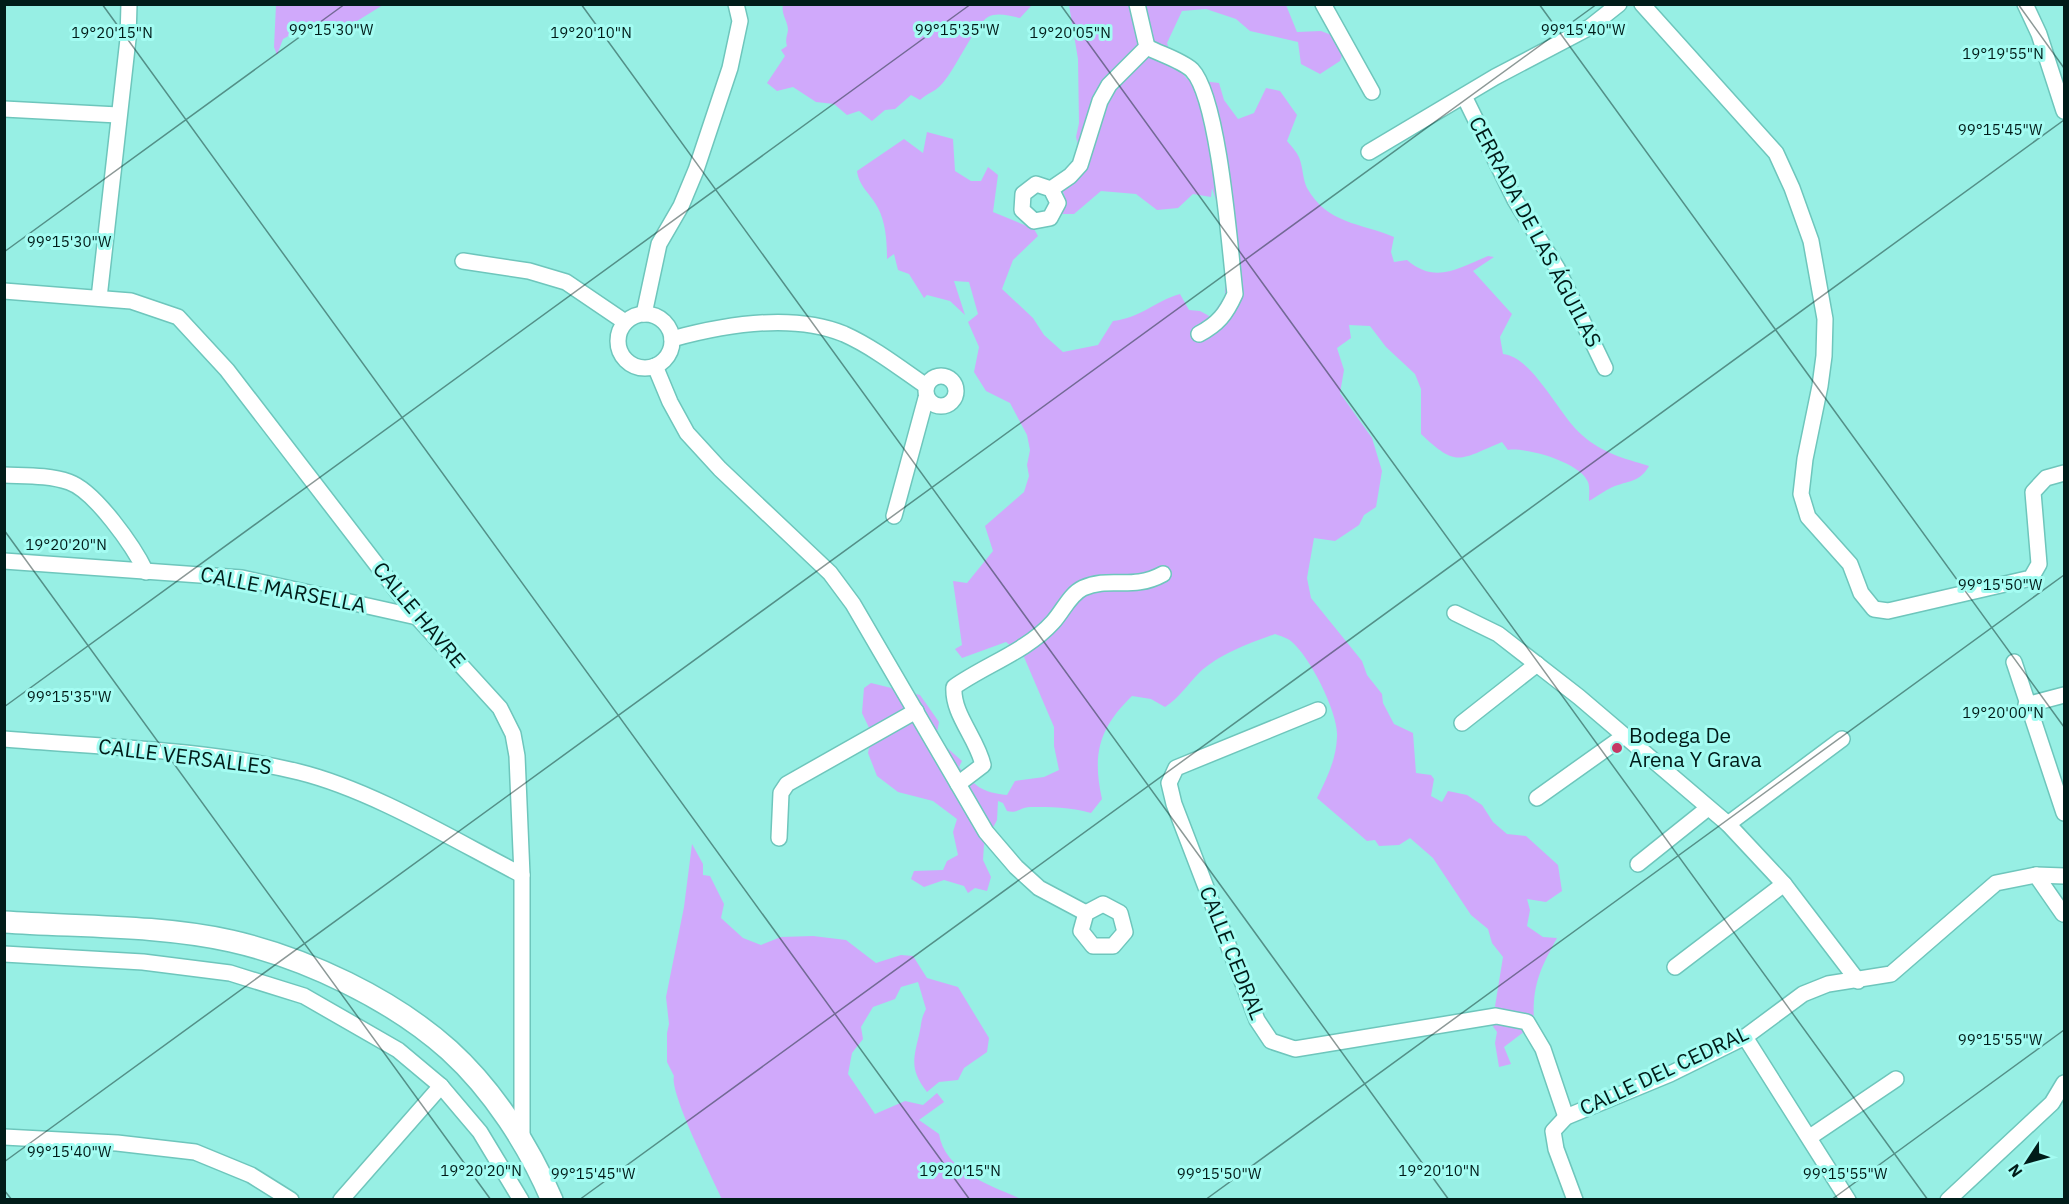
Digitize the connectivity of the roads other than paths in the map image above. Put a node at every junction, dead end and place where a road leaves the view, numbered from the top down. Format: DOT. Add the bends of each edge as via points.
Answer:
graph roads {
  1 [pos="129,4"];
  2 [pos="736,4"];
  3 [pos="1137,4"];
  4 [pos="1323,4"];
  5 [pos="1619,4"];
  6 [pos="1642,4"];
  7 [pos="2025,4"];
  8 [pos="1147,47"];
  9 [pos="1372,92"];
  10 [pos="1464,96"];
  11 [pos="4,109"];
  12 [pos="2064,111"];
  13 [pos="118,115"];
  14 [pos="1369,152"];
  15 [pos="1051,189"];
  16 [pos="463,261"];
  17 [pos="4,291"];
  18 [pos="99,298"];
  19 [pos="644,314"];
  20 [pos="626,322"];
  21 [pos="1199,334"];
  22 [pos="672,339"];
  23 [pos="655,366"];
  24 [pos="1605,368"];
  25 [pos="2064,473"];
  26 [pos="4,475"];
  27 [pos="894,516"];
  28 [pos="4,561"];
  29 [pos="146,572"];
  30 [pos="1163,574"];
  31 [pos="1455,613"];
  32 [pos="417,617"];
  33 [pos="2014,662"];
  34 [pos="1537,664"];
  35 [pos="2064,695"];
  36 [pos="2026,705"];
  37 [pos="1318,710"];
  38 [pos="916,711"];
  39 [pos="1462,723"];
  40 [pos="1624,736"];
  41 [pos="4,739"];
  42 [pos="1842,739"];
  43 [pos="958,784"];
  44 [pos="1537,798"];
  45 [pos="1708,808"];
  46 [pos="2064,813"];
  47 [pos="1728,824"];
  48 [pos="779,838"];
  49 [pos="1638,864"];
  50 [pos="522,875"];
  51 [pos="2036,875"];
  52 [pos="2064,876"];
  53 [pos="1784,884"];
  54 [pos="1086,913"];
  55 [pos="2063,914"];
  56 [pos="4,922"];
  57 [pos="4,954"];
  58 [pos="1676,967"];
  59 [pos="1858,981"];
  60 [pos="1745,1037"];
  61 [pos="1896,1079"];
  62 [pos="2064,1083"];
  63 [pos="441,1086"];
  64 [pos="1566,1117"];
  65 [pos="4,1137"];
  66 [pos="1810,1137"];
  67 [pos="522,1141"];
  68 [pos="291,1200"];
  69 [pos="341,1200"];
  70 [pos="521,1200"];
  71 [pos="552,1200"];
  72 [pos="1575,1200"];
  73 [pos="1848,1200"];
  74 [pos="1948,1200"];
  1 -- 13 [label="street"];
  2 -- 19 [label="street" via="740,21 730,68 696,171 659,244"];
  3 -- 8 [label="street"];
  4 -- 9 [label="street"];
  5 -- 10 [label="street" via="1590,27"];
  6 -- 25 [label="street" via="1776,153 1792,188 1811,241 1825,319 1824,357 1801,494 1808,517 1850,564 1861,593 1874,609 1888,611 2031,578 2039,564 2033,492 2046,478"];
  7 -- 12 [label="street"];
  8 -- 15 [label="street" via="1100,100 1080,165"];
  8 -- 21 [label="street" via="1191,69 1202,85 1220,161 1235,294 1227,313"];
  10 -- 14 [label="street"];
  10 -- 24 [label="street, CERRADA DE LAS ÁGUILAS" via="1515,200 1557,268"];
  11 -- 13 [label="street"];
  13 -- 18 [label="street"];
  16 -- 20 [label="street" via="529,271 566,282"];
  17 -- 18 [label="street, CALLE HAVRE"];
  18 -- 32 [label="street, CALLE HAVRE" via="158,308 178,317 198,337"];
  19 -- 20 [label="street"];
  19 -- 22 [label="street" via="659,317 669,328"];
  20 -- 23 [label="street" via="618,338 622,356 637,367"];
  22 -- 23 [label="street" via="670,353"];
  22 -- 27 [label="street" via="728,325 819,327 844,334 885,357 926,392"];
  23 -- 38 [label="street" via="687,433 830,573 854,604"];
  26 -- 29 [label="street" via="47,477 72,483 125,536"];
  28 -- 29 [label="street, CALLE MARSELLA"];
  29 -- 32 [label="street, CALLE MARSELLA" via="242,578"];
  30 -- 43 [label="street" via="1149,582 1102,583 1082,588 1035,638 954,687 953,700 983,765"];
  31 -- 34 [label="street" via="1498,634"];
  32 -- 50 [label="street, CALLE HAVRE" via="500,708 513,734"];
  33 -- 36 [label="street"];
  34 -- 39 [label="street"];
  34 -- 40 [label="street"];
  35 -- 36 [label="street"];
  36 -- 46 [label="street"];
  37 -- 64 [label="street, CALLE CEDRAL" via="1176,768 1169,783 1257,1020 1271,1041 1295,1049 1496,1016 1512,1017 1527,1022 1543,1049"];
  38 -- 43 [label="street"];
  38 -- 48 [label="street" via="787,784 781,793"];
  40 -- 44 [label="street"];
  40 -- 45 [label="street"];
  41 -- 50 [label="street, CALLE VERSALLES" via="233,759 300,772 350,788"];
  42 -- 47 [label="street"];
  43 -- 54 [label="street" via="986,832 1016,867 1039,888"];
  45 -- 47 [label="street"];
  45 -- 49 [label="street"];
  47 -- 53 [label="street"];
  50 -- 67 [label="street, CALLE HAVRE"];
  51 -- 52 [label="street, CALLE DEL CEDRAL"];
  51 -- 55 [label="street"];
  51 -- 59 [label="street, CALLE DEL CEDRAL" via="1996,883 1891,974"];
  53 -- 58 [label="street"];
  53 -- 59 [label="street"];
  56 -- 67 [label="main road" via="174,933 231,941 281,955 329,975 414,1021 451,1051"];
  57 -- 63 [label="street" via="143,962 240,976 304,996 398,1050"];
  59 -- 60 [label="street, CALLE DEL CEDRAL" via="1828,984 1803,994"];
  60 -- 64 [label="street, CALLE DEL CEDRAL" via="1670,1074"];
  60 -- 66 [label="street"];
  61 -- 66 [label="street"];
  62 -- 74 [label="street" via="2052,1103"];
  63 -- 69 [label="street"];
  63 -- 70 [label="street" via="480,1132"];
  64 -- 72 [label="street, CALLE DEL CEDRAL" via="1553,1131"];
  65 -- 68 [label="street" via="195,1152 252,1175"];
  66 -- 73 [label="street"];
  67 -- 71 [label="main road"];
}
